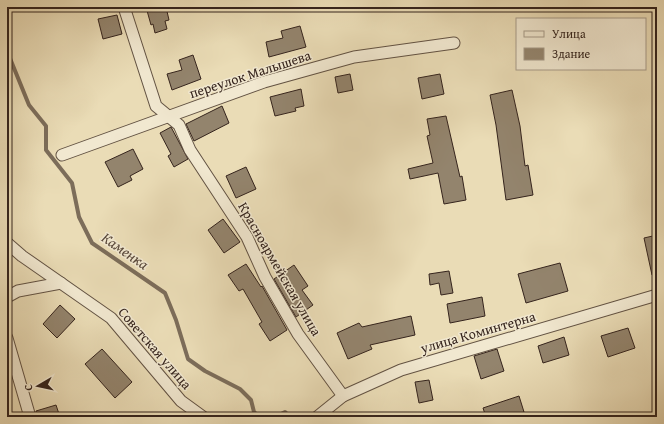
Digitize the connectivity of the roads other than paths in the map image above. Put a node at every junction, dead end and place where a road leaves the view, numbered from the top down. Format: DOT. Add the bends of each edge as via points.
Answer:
graph roads {
  1 [pos="124,7"];
  2 [pos="454,43"];
  3 [pos="168,118"];
  4 [pos="62,155"];
  5 [pos="7,243"];
  6 [pos="61,283"];
  7 [pos="657,295"];
  8 [pos="7,297"];
  9 [pos="7,338"];
  10 [pos="343,396"];
  11 [pos="30,417"];
  12 [pos="203,417"];
  13 [pos="317,417"];
  1 -- 3 [label="street, Красноармейская улица" via="156,106"];
  2 -- 3 [label="street, переулок Малышева" via="354,57 264,82"];
  3 -- 4 [label="street, переулок Малышева"];
  3 -- 10 [label="street, Красноармейская улица" via="179,125 190,150 247,237 265,277 298,334"];
  5 -- 6 [label="street, Советская улица"];
  6 -- 8 [label="street" via="18,291"];
  6 -- 12 [label="street, Советская улица" via="111,318 181,401"];
  7 -- 10 [label="street, улица Коминтерна" via="401,370"];
  9 -- 11 [label="street"];
  10 -- 13 [label="street, улица Коминтерна"];
}
